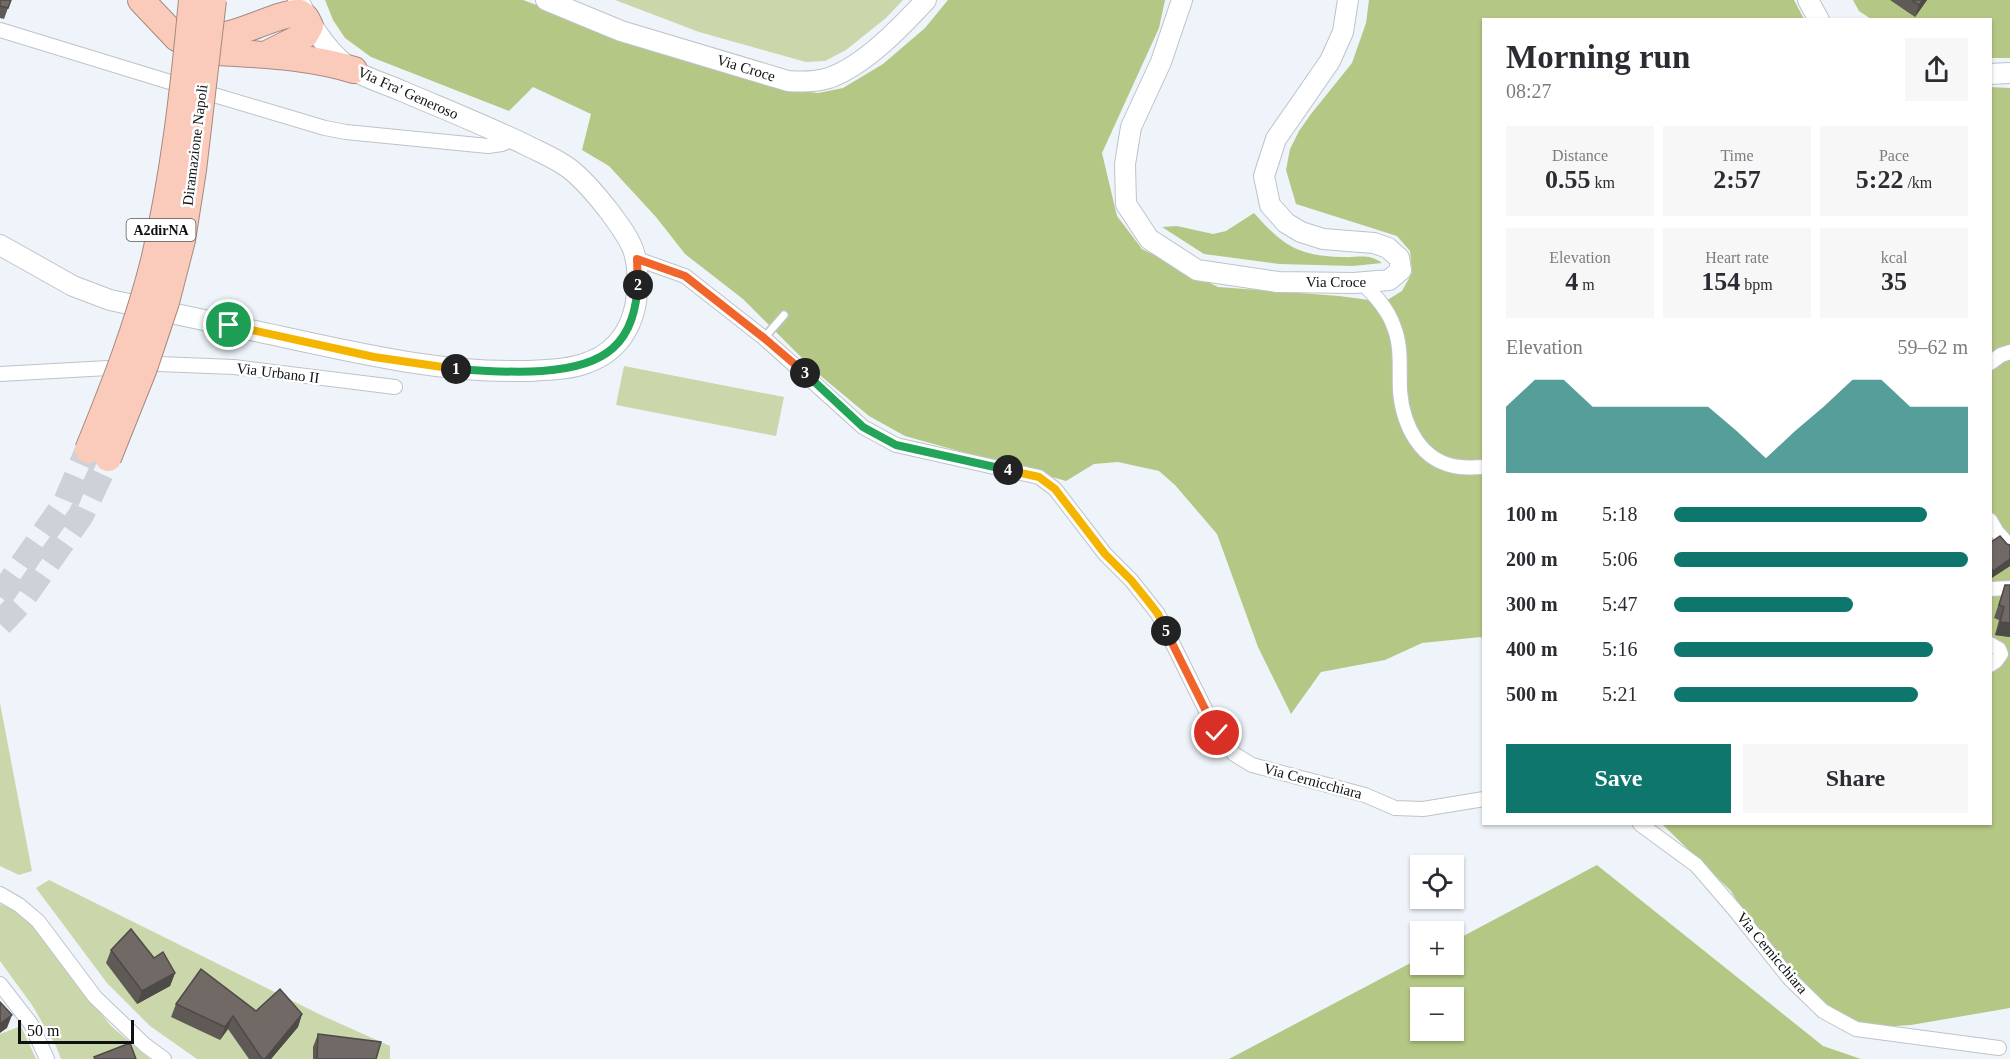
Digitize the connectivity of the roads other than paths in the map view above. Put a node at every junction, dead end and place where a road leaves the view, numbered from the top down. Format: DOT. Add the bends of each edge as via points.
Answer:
graph roads {
  1 [pos="141,0"];
  2 [pos="192,0"];
  3 [pos="213,0"];
  4 [pos="271,0"];
  5 [pos="546,0"];
  6 [pos="927,0"];
  7 [pos="1182,0"];
  8 [pos="1348,0"];
  9 [pos="1808,0"];
  10 [pos="304,11"];
  11 [pos="1819,18"];
  12 [pos="0,30"];
  13 [pos="174,32"];
  14 [pos="228,39"];
  15 [pos="265,55"];
  16 [pos="354,70"];
  17 [pos="2010,73"];
  18 [pos="1992,74"];
  19 [pos="170,82"];
  20 [pos="214,95"];
  21 [pos="513,139"];
  22 [pos="0,245"];
  23 [pos="637,259"];
  24 [pos="1362,282"];
  25 [pos="784,315"];
  26 [pos="764,338"];
  27 [pos="2010,352"];
  28 [pos="1992,362"];
  29 [pos="159,364"];
  30 [pos="108,368"];
  31 [pos="0,374"];
  32 [pos="395,387"];
  33 [pos="1482,466"];
  34 [pos="1992,523"];
  35 [pos="2010,546"];
  36 [pos="2010,588"];
  37 [pos="1992,589"];
  38 [pos="1992,645"];
  39 [pos="1992,664"];
  40 [pos="1482,799"];
  41 [pos="1641,825"];
  42 [pos="0,894"];
  43 [pos="0,984"];
  44 [pos="1999,1048"];
  45 [pos="47,1059"];
  46 [pos="164,1059"];
  1 -- 13 [label="highway"];
  2 -- 3 [label="highway, Diramazione Napoli / A2dirNA, bridge" via="172,169 154,260 98,454 144,368 182,240"];
  4 -- 14 [label="highway" via="263,13"];
  5 -- 6 [label="street, Via Croce" via="621,31 788,81 803,82 829,78 855,64 898,31"];
  7 -- 24 [label="street, Via Croce" via="1161,62 1131,127 1125,164 1126,204 1149,239 1197,270 1278,282"];
  8 -- 24 [label="street, Via Croce" via="1342,32 1330,61 1276,139 1264,176 1270,205 1300,232 1323,239 1374,243 1399,258 1401,270 1389,280"];
  9 -- 11 [label="street"];
  10 -- 14 [label="highway" via="304,15 296,13"];
  10 -- 15 [label="highway" via="309,30 305,35"];
  10 -- 16 [label="street, Via Fra' Generoso" via="331,50"];
  12 -- 19 [label="street"];
  14 -- 15 [label="highway"];
  15 -- 16 [label="highway" via="318,60"];
  16 -- 21 [label="street, Via Fra' Generoso"];
  17 -- 18 [label="street"];
  20 -- 21 [label="street" via="346,132 488,146"];
  21 -- 23 [label="street, Via Fra' Generoso" via="575,173 625,232"];
  22 -- 23 [label="street" via="73,286 110,300 374,357 479,371 543,370 585,364 614,348 634,312"];
  23 -- 26 [label="street, Via Cernicchiara" via="685,276"];
  24 -- 33 [label="street" via="1384,307 1394,326 1403,414 1416,441 1440,462 1459,467"];
  25 -- 26 [label="lane"];
  26 -- 40 [label="street, Via Cernicchiara" via="863,427 896,445 1039,477 1055,489 1158,614 1217,733 1234,754 1252,765 1365,795 1395,808 1423,809"];
  27 -- 28 [label="street"];
  29 -- 32 [label="street, Via Urbano II" via="234,367"];
  30 -- 31 [label="street"];
  34 -- 35 [label="street"];
  36 -- 37 [label="street"];
  38 -- 39 [label="street" via="2001,654"];
  41 -- 44 [label="street, Via Cernicchiara" via="1696,865 1790,979 1823,1011 1856,1029"];
  42 -- 46 [label="street" via="38,921 95,997 145,1046"];
  43 -- 45 [label="street" via="31,1024"];
}
